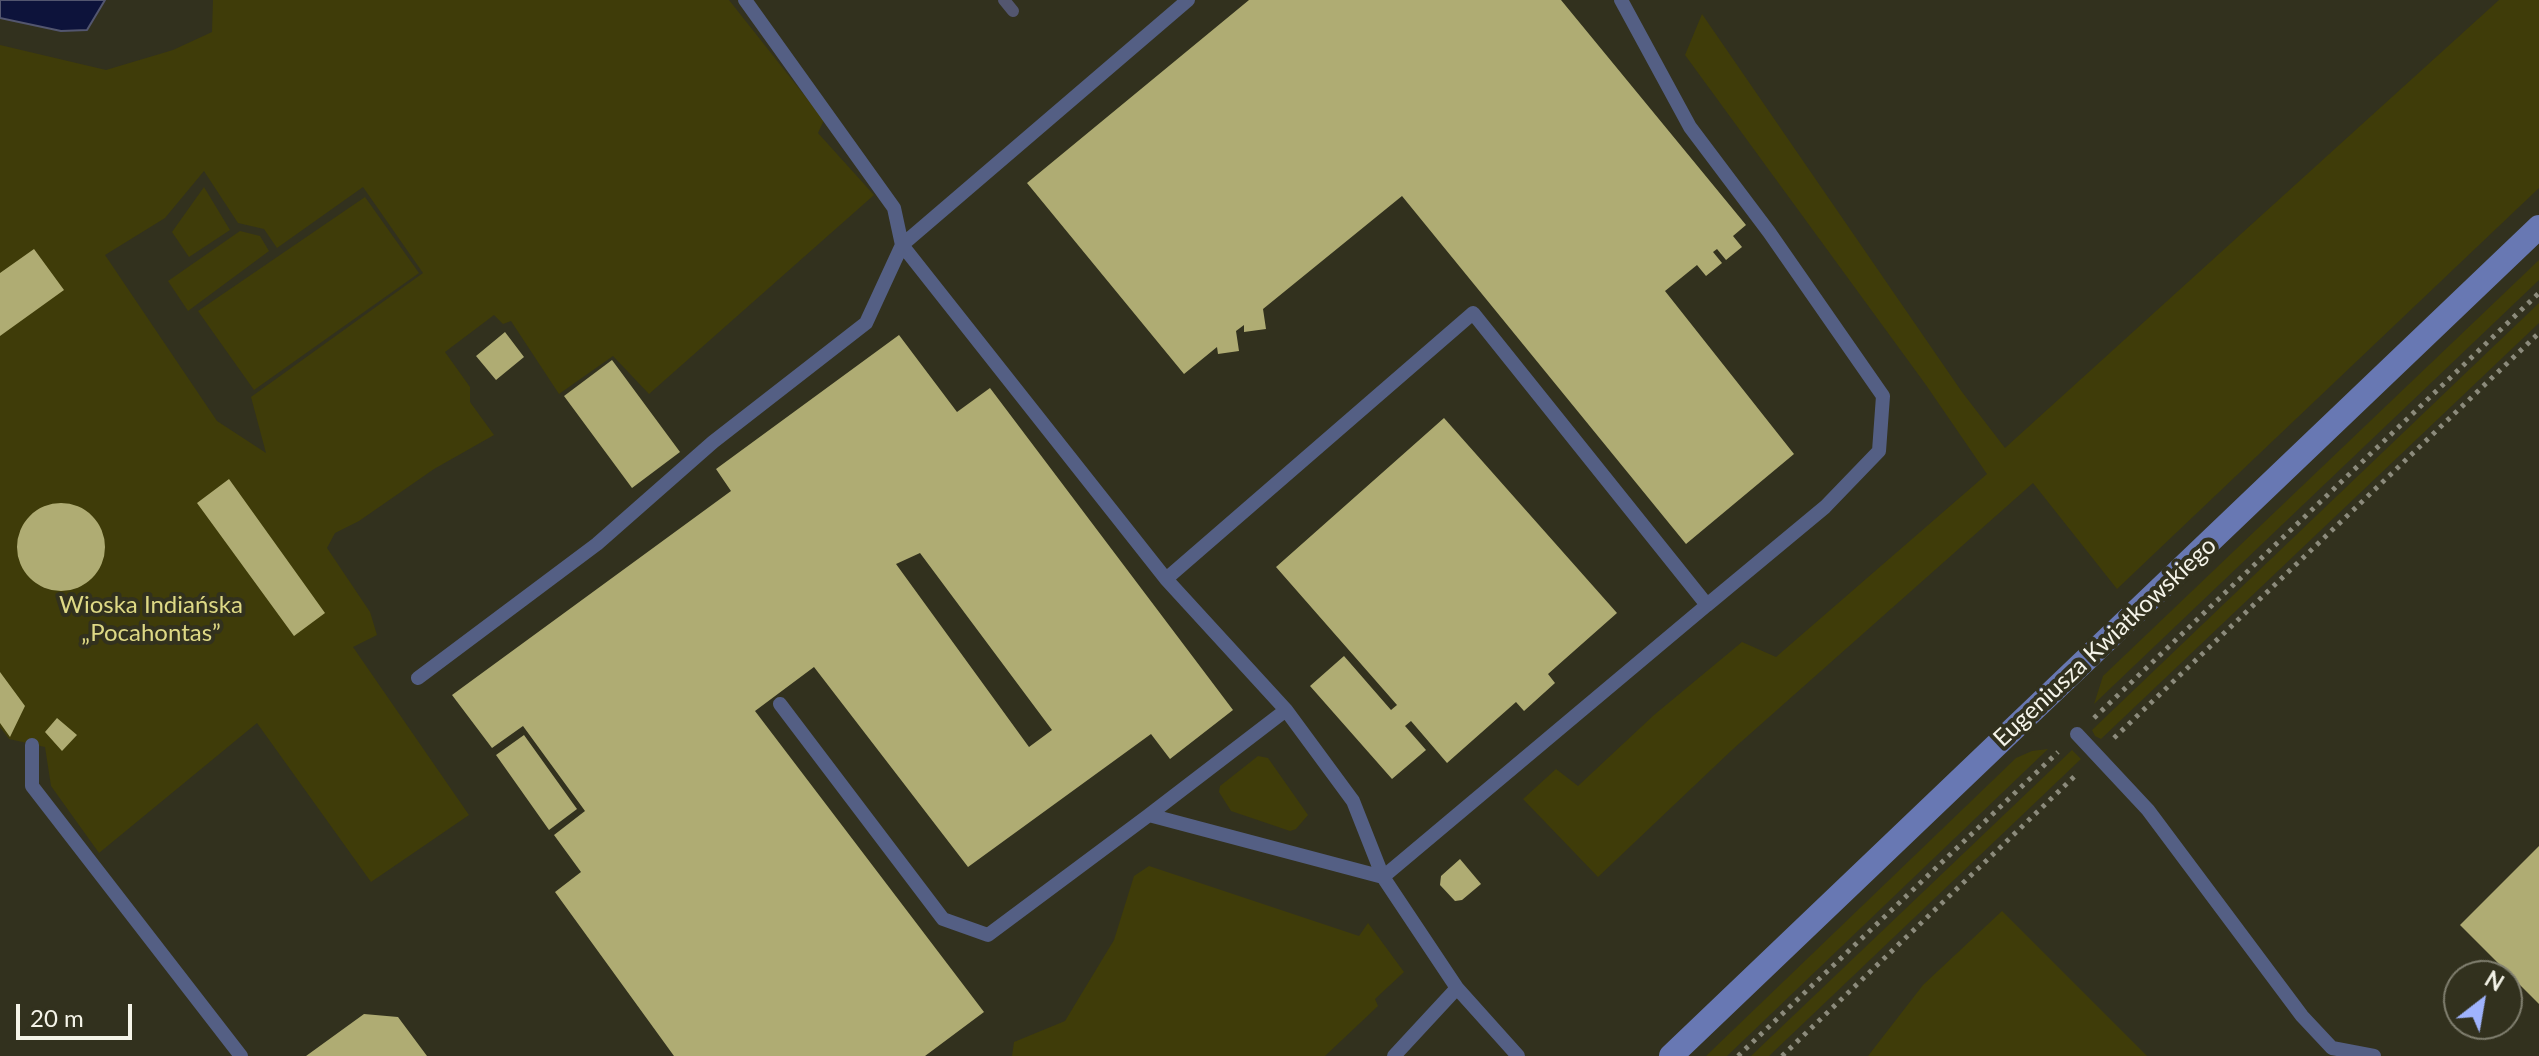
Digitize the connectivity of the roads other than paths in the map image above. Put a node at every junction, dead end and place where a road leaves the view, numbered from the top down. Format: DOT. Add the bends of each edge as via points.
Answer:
graph roads {
  1 [pos="745,0"];
  2 [pos="1188,0"];
  3 [pos="1621,0"];
  4 [pos="2539,227"];
  5 [pos="902,245"];
  6 [pos="1166,579"];
  7 [pos="1707,605"];
  8 [pos="418,678"];
  9 [pos="780,704"];
  10 [pos="1286,710"];
  11 [pos="2077,734"];
  12 [pos="32,745"];
  13 [pos="1149,815"];
  14 [pos="1383,877"];
  15 [pos="1457,988"];
  16 [pos="241,1056"];
  17 [pos="1394,1056"];
  18 [pos="1518,1056"];
  19 [pos="1671,1056"];
  20 [pos="2374,1056"];
  1 -- 5 [label="lane" via="894,208"];
  2 -- 5 [label="lane"];
  3 -- 7 [label="lane" via="1690,127 1883,396 1879,451 1825,507"];
  4 -- 19 [label="main road, Eugeniusza Kwiatkowskiego"];
  5 -- 6 [label="lane"];
  5 -- 8 [label="lane" via="866,323 713,442 597,544"];
  6 -- 7 [label="lane" via="1473,313"];
  6 -- 10 [label="lane"];
  7 -- 14 [label="lane"];
  9 -- 13 [label="lane" via="943,919 988,935"];
  10 -- 13 [label="lane"];
  10 -- 14 [label="lane" via="1353,801"];
  11 -- 20 [label="lane" via="2182,854 2302,1016 2332,1048"];
  12 -- 16 [label="lane" via="32,786"];
  13 -- 14 [label="lane"];
  14 -- 15 [label="lane"];
  15 -- 17 [label="lane"];
  15 -- 18 [label="lane"];
}
